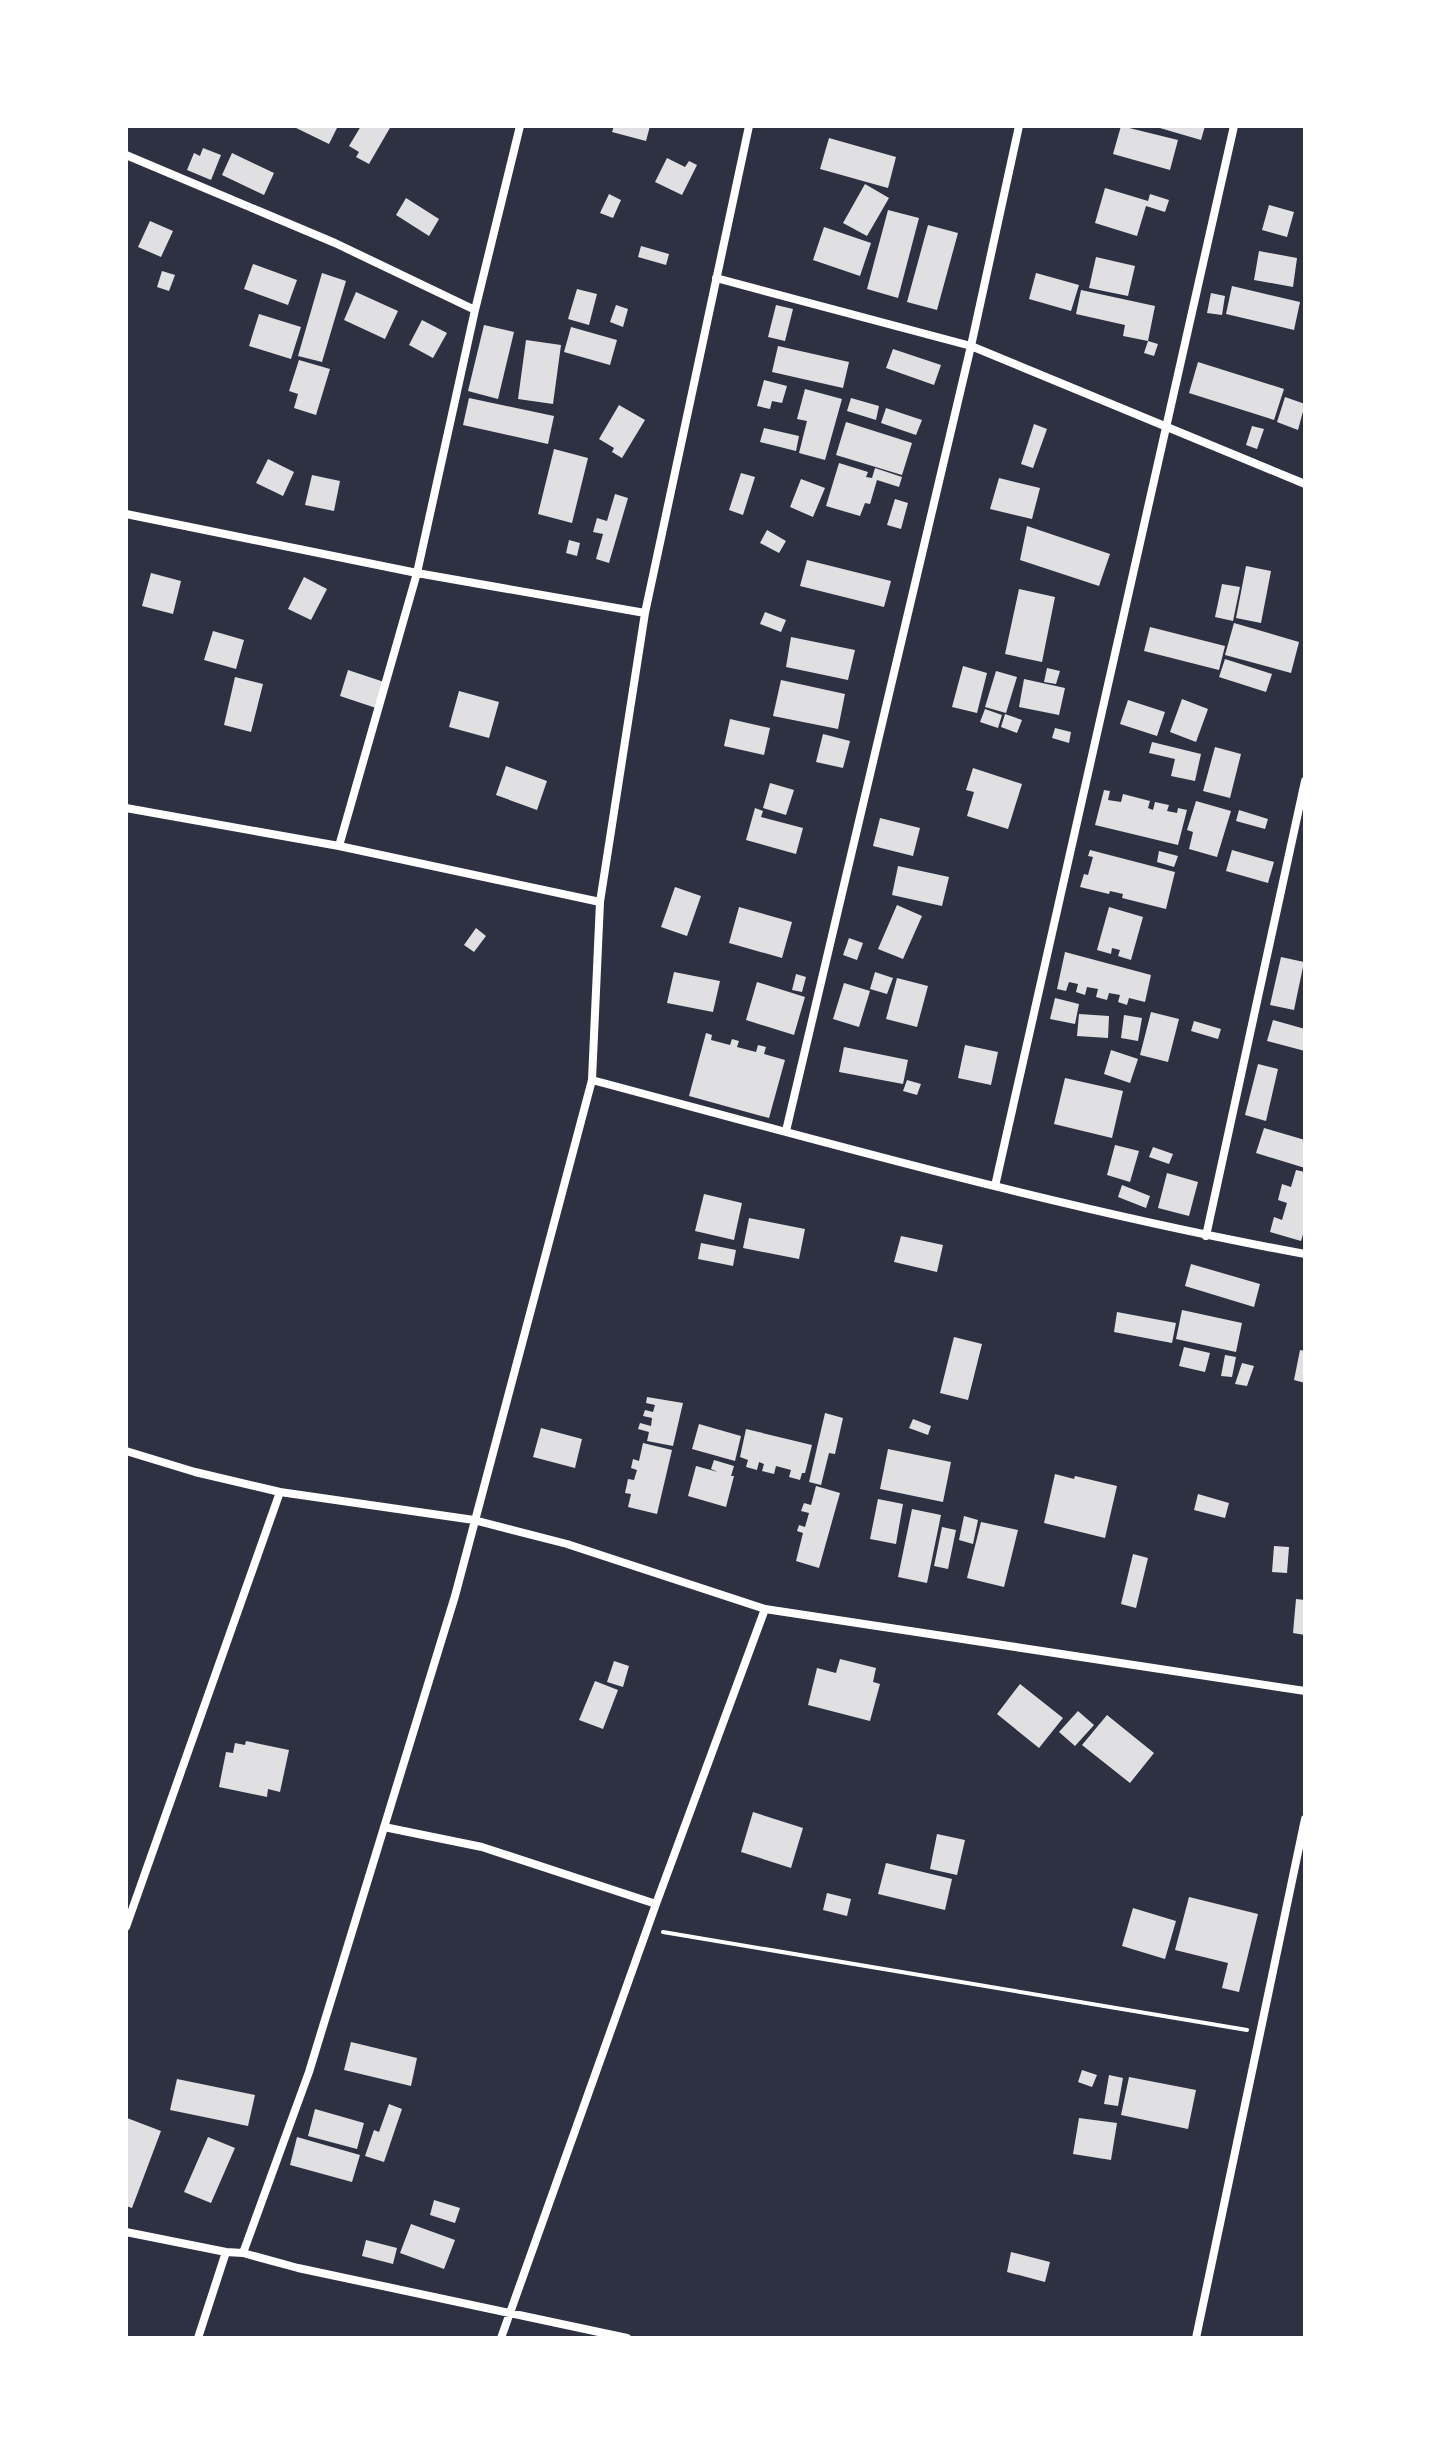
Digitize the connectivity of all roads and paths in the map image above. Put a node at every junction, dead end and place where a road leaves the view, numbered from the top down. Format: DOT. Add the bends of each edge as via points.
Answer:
graph roads {
  1 [pos="520,126"];
  2 [pos="749,126"];
  3 [pos="1019,126"];
  4 [pos="1234,126"];
  5 [pos="126,155"];
  6 [pos="716,278"];
  7 [pos="475,310"];
  8 [pos="971,346"];
  9 [pos="1167,427"];
  10 [pos="1305,484"];
  11 [pos="126,514"];
  12 [pos="417,573"];
  13 [pos="645,613"];
  14 [pos="1305,781"];
  15 [pos="126,808"];
  16 [pos="339,846"];
  17 [pos="600,902"];
  18 [pos="592,1080"];
  19 [pos="786,1131"];
  20 [pos="995,1186"];
  21 [pos="1206,1236"];
  22 [pos="1305,1254"];
  23 [pos="126,1451"];
  24 [pos="280,1492"];
  25 [pos="474,1520"];
  26 [pos="765,1609"];
  27 [pos="1305,1691"];
  28 [pos="1305,1819"];
  29 [pos="384,1827"];
  30 [pos="656,1904"];
  31 [pos="126,1927"];
  32 [pos="647,1929"];
  33 [pos="1261,2032"];
  34 [pos="126,2232"];
  35 [pos="226,2252"];
  36 [pos="243,2253"];
  37 [pos="511,2311"];
  38 [pos="198,2338"];
  39 [pos="501,2338"];
  40 [pos="627,2338"];
  41 [pos="1196,2338"];
  1 -- 7 [label="street"];
  2 -- 6 [label="street"];
  3 -- 8 [label="street"];
  4 -- 9 [label="street"];
  5 -- 7 [label="street" via="335,243"];
  6 -- 8 [label="street"];
  6 -- 13 [label="street"];
  7 -- 12 [label="street"];
  8 -- 9 [label="street"];
  8 -- 19 [label="street"];
  9 -- 10 [label="street"];
  9 -- 20 [label="street"];
  11 -- 12 [label="street"];
  12 -- 13 [label="street"];
  12 -- 16 [label="street"];
  13 -- 17 [label="street"];
  14 -- 21 [label="street"];
  15 -- 16 [label="street"];
  16 -- 17 [label="street"];
  17 -- 18 [label="street"];
  18 -- 19 [label="street"];
  18 -- 25 [label="street"];
  19 -- 20 [label="street"];
  20 -- 21 [label="street"];
  21 -- 22 [label="street"];
  23 -- 24 [label="street"];
  24 -- 25 [label="street"];
  24 -- 31 [label="street"];
  25 -- 26 [label="street" via="567,1544"];
  25 -- 29 [label="street"];
  26 -- 27 [label="street"];
  26 -- 30 [label="street"];
  28 -- 33 [label="street"];
  29 -- 30 [label="street" via="482,1847"];
  29 -- 36 [label="street" via="309,2072"];
  30 -- 32 [label="street"];
  32 -- 33 [label="path"];
  32 -- 37 [label="street"];
  33 -- 41 [label="street"];
  34 -- 35 [label="street"];
  35 -- 36 [label="street"];
  35 -- 38 [label="street"];
  36 -- 37 [label="street"];
  37 -- 39 [label="street"];
  37 -- 40 [label="street"];
}
